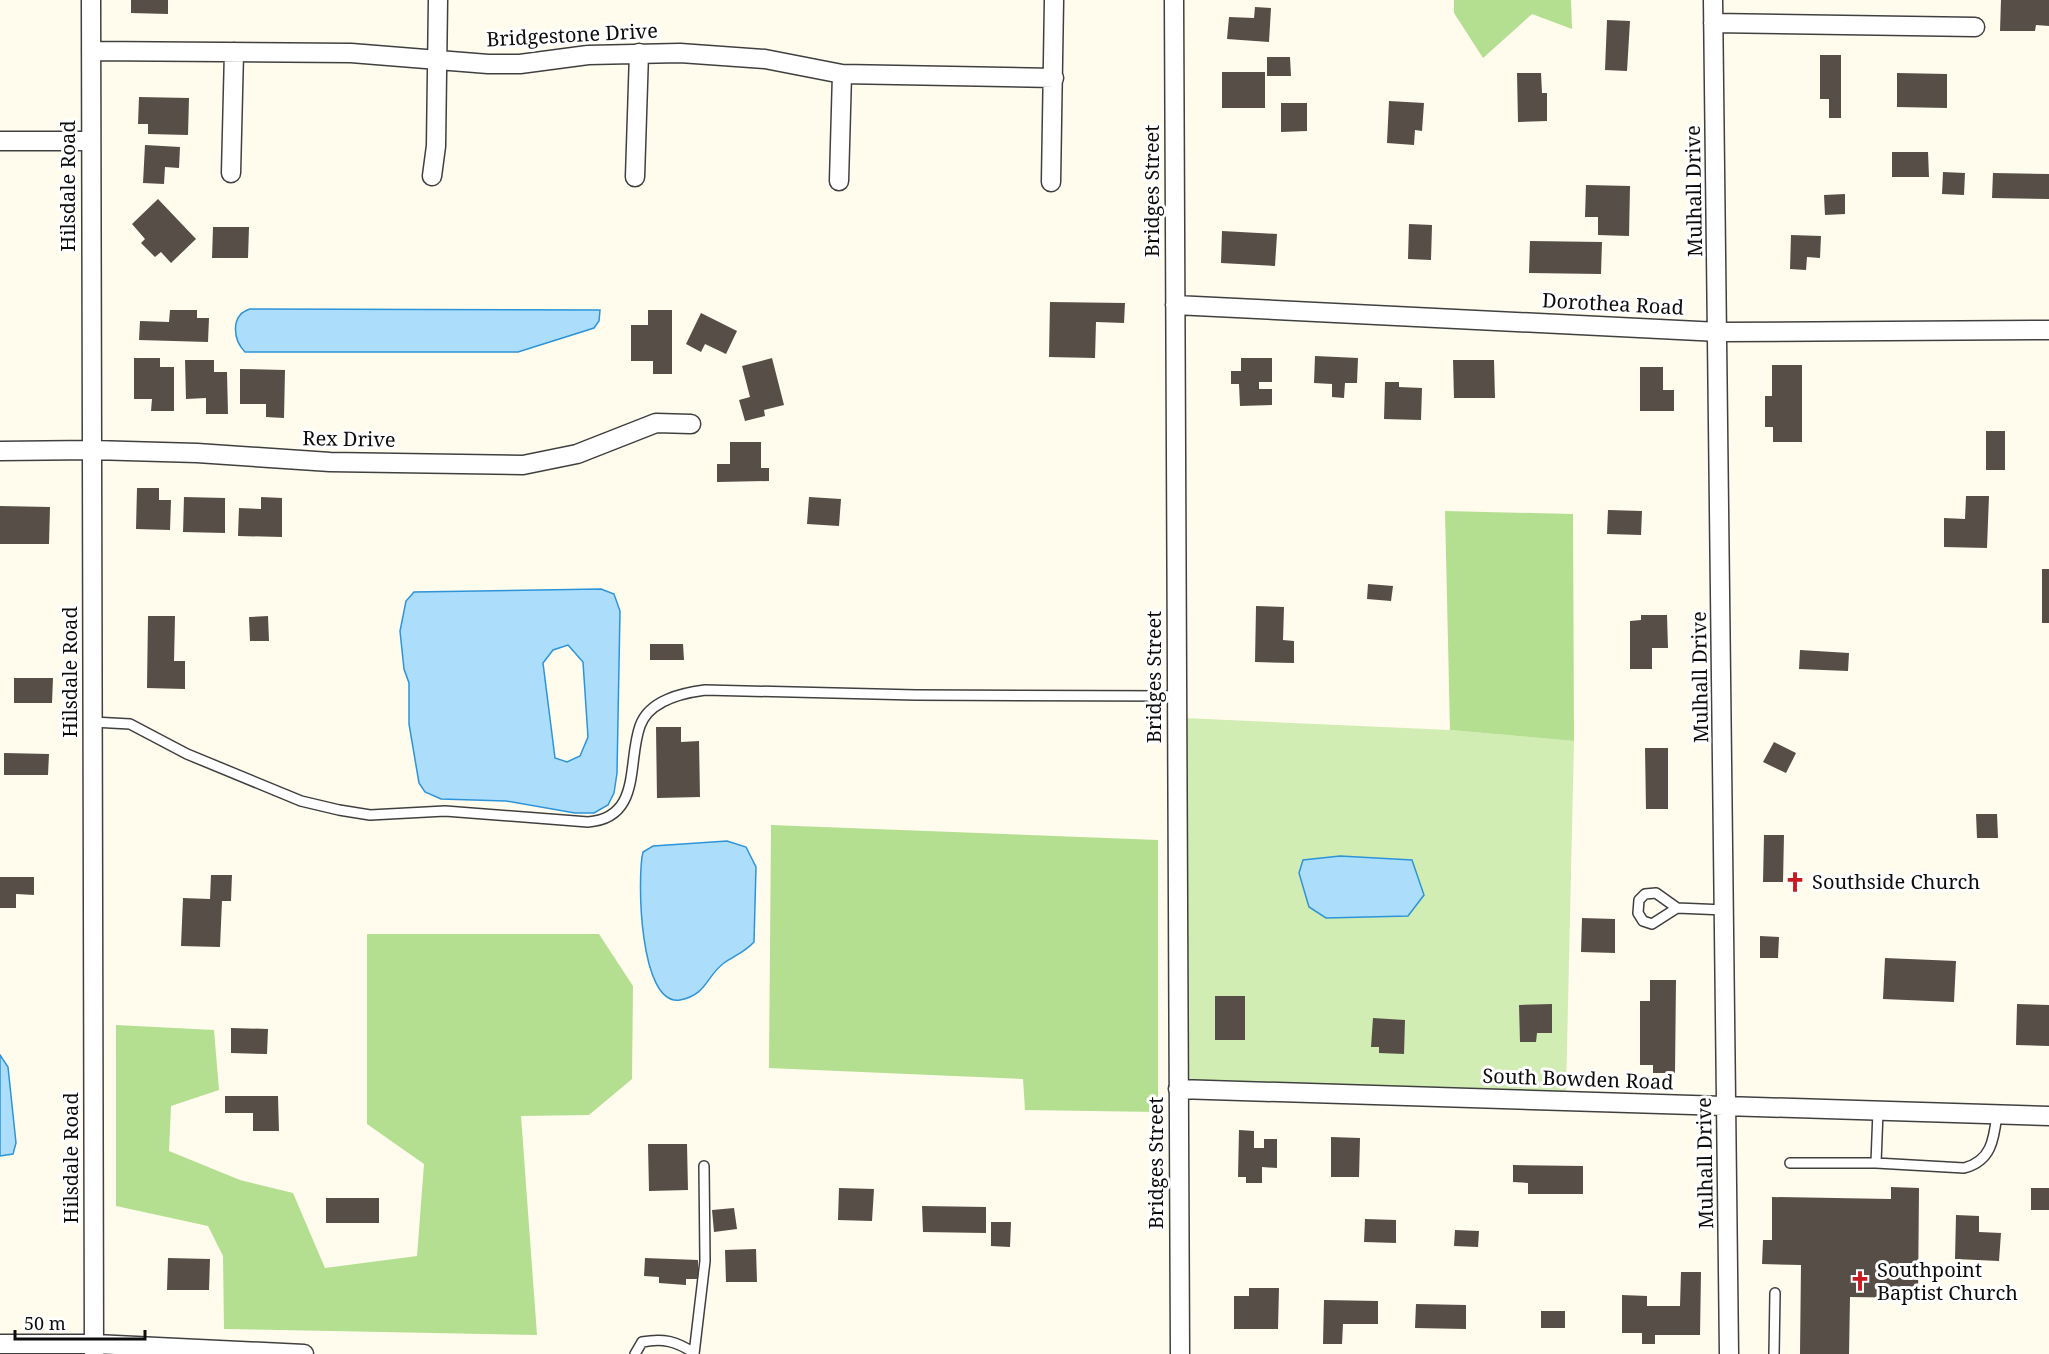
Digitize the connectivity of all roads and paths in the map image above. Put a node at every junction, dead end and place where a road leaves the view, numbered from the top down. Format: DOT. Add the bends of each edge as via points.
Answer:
graph roads {
  1 [pos="91,0"];
  2 [pos="438,0"];
  3 [pos="1054,0"];
  4 [pos="1174,0"];
  5 [pos="1713,0"];
  6 [pos="1713,23"];
  7 [pos="1975,27"];
  8 [pos="91,51"];
  9 [pos="234,52"];
  10 [pos="639,53"];
  11 [pos="437,60"];
  12 [pos="842,74"];
  13 [pos="1054,78"];
  14 [pos="0,141"];
  15 [pos="90,141"];
  16 [pos="231,173"];
  17 [pos="432,176"];
  18 [pos="635,177"];
  19 [pos="839,181"];
  20 [pos="1051,182"];
  21 [pos="1174,305"];
  22 [pos="2049,330"];
  23 [pos="1719,332"];
  24 [pos="691,424"];
  25 [pos="92,450"];
  26 [pos="0,451"];
  27 [pos="1176,696"];
  28 [pos="93,722"];
  29 [pos="1677,908"];
  30 [pos="1725,910"];
  31 [pos="1178,1089"];
  32 [pos="1726,1106"];
  33 [pos="1878,1111"];
  34 [pos="1997,1114"];
  35 [pos="2049,1116"];
  36 [pos="1790,1163"];
  37 [pos="1876,1163"];
  38 [pos="704,1166"];
  39 [pos="1775,1293"];
  40 [pos="0,1344"];
  41 [pos="94,1349"];
  42 [pos="304,1354"];
  43 [pos="635,1354"];
  44 [pos="694,1354"];
  45 [pos="1180,1354"];
  46 [pos="1729,1354"];
  47 [pos="1774,1354"];
  1 -- 8 [label="street, Hilsdale Road"];
  2 -- 11 [label="street"];
  3 -- 13 [label="street"];
  4 -- 21 [label="street, Bridges Street"];
  5 -- 6 [label="street, Mulhall Drive"];
  6 -- 7 [label="street"];
  6 -- 23 [label="street, Mulhall Drive"];
  8 -- 9 [label="street, Bridgestone Drive"];
  8 -- 15 [label="street, Hilsdale Road"];
  9 -- 11 [label="street, Bridgestone Drive" via="351,53"];
  9 -- 16 [label="street"];
  10 -- 11 [label="street, Bridgestone Drive" via="520,64"];
  10 -- 12 [label="street, Bridgestone Drive" via="765,59"];
  10 -- 18 [label="street"];
  11 -- 17 [label="street"];
  12 -- 13 [label="street, Bridgestone Drive"];
  12 -- 19 [label="street"];
  13 -- 20 [label="street"];
  14 -- 15 [label="street"];
  15 -- 25 [label="street, Hilsdale Road"];
  21 -- 23 [label="street, Dorothea Road"];
  21 -- 27 [label="street, Bridges Street"];
  22 -- 23 [label="street, Dorothea Road"];
  23 -- 30 [label="street, Mulhall Drive"];
  24 -- 25 [label="street, Rex Drive" via="656,423 558,460 523,465 320,462"];
  25 -- 26 [label="street, Rex Drive"];
  25 -- 28 [label="street, Hilsdale Road"];
  27 -- 28 [label="lane" via="705,690 679,693 656,707 640,724 630,785 623,803 603,820 588,822 445,811 370,815 339,810 301,801 187,754 130,724"];
  27 -- 31 [label="street, Bridges Street"];
  28 -- 41 [label="street, Hilsdale Road"];
  29 -- 30 [label="lane"];
  30 -- 32 [label="street, Mulhall Drive"];
  31 -- 32 [label="street, South Bowden Road"];
  31 -- 45 [label="street, Bridges Street"];
  32 -- 33 [label="street, South Bowden Road"];
  32 -- 46 [label="street, Mulhall Drive"];
  33 -- 34 [label="street, South Bowden Road"];
  33 -- 37 [label="lane"];
  34 -- 35 [label="street, South Bowden Road"];
  34 -- 37 [label="lane" via="1991,1148 1976,1165 1964,1168"];
  36 -- 37 [label="lane"];
  38 -- 44 [label="lane" via="705,1261"];
  39 -- 47 [label="lane"];
  40 -- 41 [label="street"];
  41 -- 42 [label="street"];
  43 -- 44 [label="lane" via="642,1342 659,1339 678,1342"];
}
